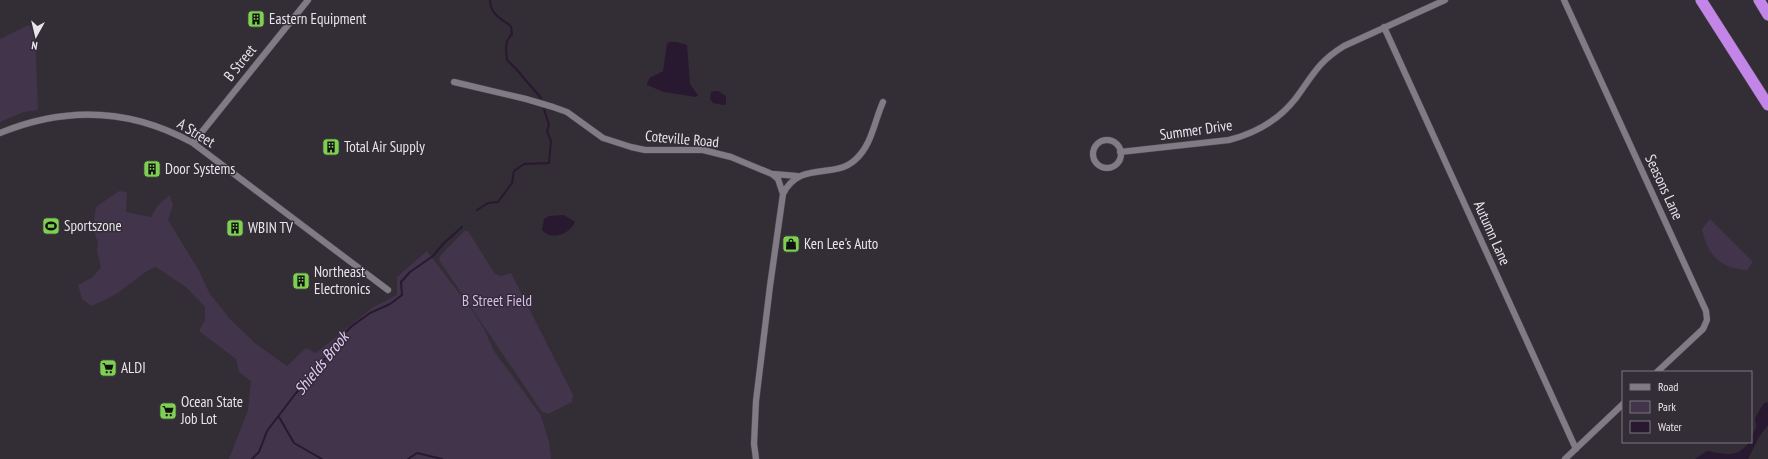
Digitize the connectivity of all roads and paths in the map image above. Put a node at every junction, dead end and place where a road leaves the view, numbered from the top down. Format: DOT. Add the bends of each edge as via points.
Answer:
graph roads {
  1 [pos="308,0"];
  2 [pos="1445,0"];
  3 [pos="1564,0"];
  4 [pos="1700,0"];
  5 [pos="1759,0"];
  6 [pos="1768,15"];
  7 [pos="1384,27"];
  8 [pos="454,82"];
  9 [pos="883,102"];
  10 [pos="1768,105"];
  11 [pos="0,134"];
  12 [pos="193,143"];
  13 [pos="1120,152"];
  14 [pos="772,174"];
  15 [pos="797,176"];
  16 [pos="783,194"];
  17 [pos="388,290"];
  18 [pos="1658,371"];
  19 [pos="1622,405"];
  20 [pos="1576,449"];
  21 [pos="756,459"];
  22 [pos="1565,459"];
  1 -- 12 [label="street, B Street"];
  2 -- 7 [label="street, Summer Drive"];
  3 -- 18 [label="street, Seasons Lane" via="1706,311 1707,320 1703,329"];
  4 -- 10 [label="highway"];
  5 -- 6 [label="highway"];
  7 -- 13 [label="street, Summer Drive" via="1332,54 1316,69 1286,110 1263,128 1229,140"];
  7 -- 20 [label="street, Autumn Lane"];
  8 -- 14 [label="street, Coteville Road" via="554,107 567,112 604,138 617,143 645,150 703,150 718,153"];
  9 -- 15 [label="street, Coteville Road" via="867,146 855,160 842,167"];
  11 -- 12 [label="street, A Street" via="50,118 96,114 154,125"];
  12 -- 17 [label="street, A Street"];
  13 -- 13 [label="street" via="1115,143 1106,140 1096,145 1093,155 1098,164 1108,168 1118,162"];
  14 -- 15 [label="street, Coteville Road"];
  14 -- 16 [label="street" via="778,179"];
  15 -- 16 [label="street" via="789,183"];
  16 -- 21 [label="street" via="756,402"];
  19 -- 20 [label="street"];
  20 -- 22 [label="street"];
}
